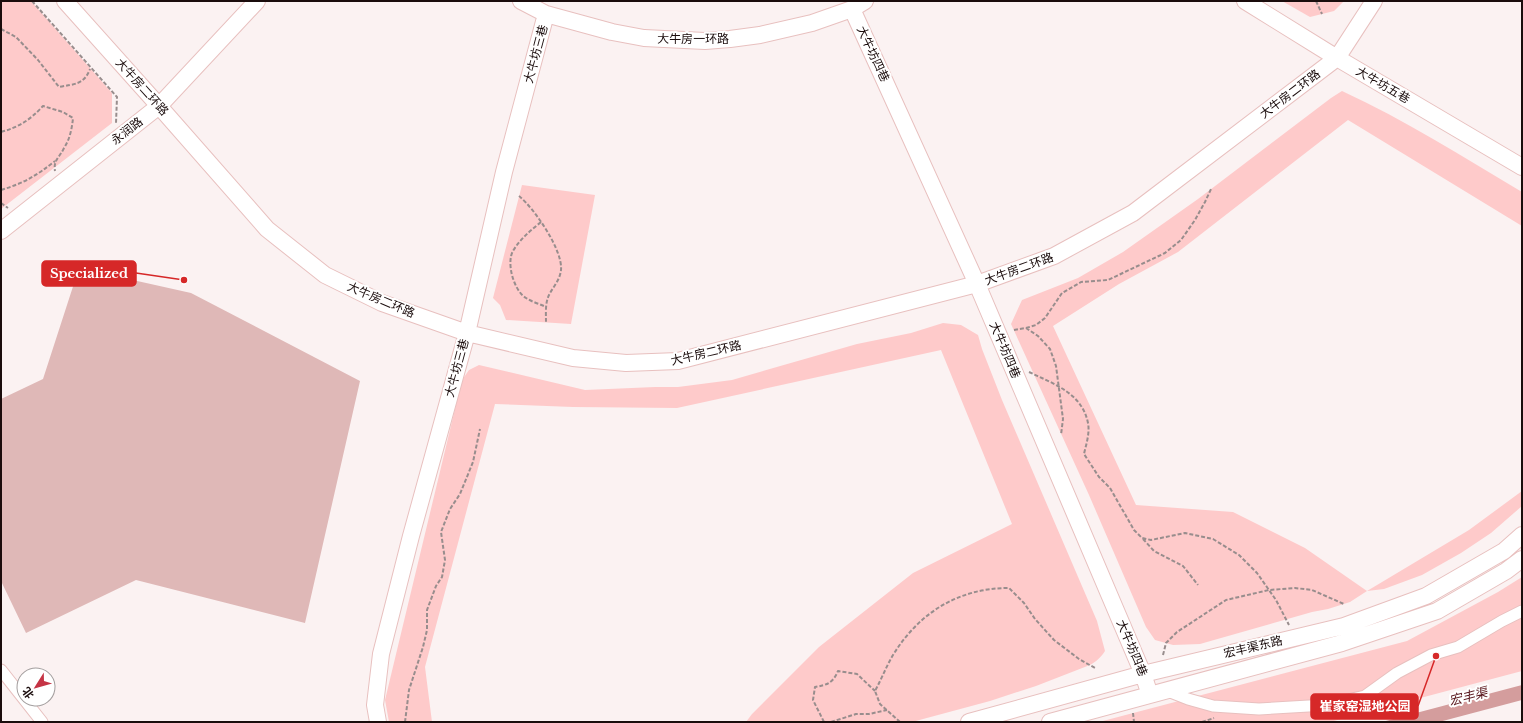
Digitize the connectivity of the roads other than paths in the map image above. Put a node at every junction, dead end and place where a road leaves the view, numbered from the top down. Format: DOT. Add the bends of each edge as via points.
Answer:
graph roads {
  1 [pos="65,1"];
  2 [pos="257,1"];
  3 [pos="521,1"];
  4 [pos="1245,1"];
  5 [pos="1374,1"];
  6 [pos="858,5"];
  7 [pos="546,14"];
  8 [pos="1337,58"];
  9 [pos="159,106"];
  10 [pos="1522,167"];
  11 [pos="1,231"];
  12 [pos="978,284"];
  13 [pos="466,333"];
  14 [pos="1522,535"];
  15 [pos="1522,559"];
  16 [pos="1522,612"];
  17 [pos="1,670"];
  18 [pos="1143,674"];
  19 [pos="1165,690"];
  20 [pos="1150,695"];
  21 [pos="42,722"];
  22 [pos="378,722"];
  23 [pos="969,722"];
  24 [pos="1050,722"];
  1 -- 9 [label="street, 大牛房二环路"];
  2 -- 9 [label="street, 永润路"];
  3 -- 7 [label="street, 大牛房一环路"];
  4 -- 8 [label="street, 大牛坊五巷"];
  5 -- 8 [label="street, 大牛房二环路"];
  6 -- 7 [label="street, 大牛房一环路" via="812,23 730,39 705,41 644,38"];
  6 -- 12 [label="street, 大牛坊四巷"];
  7 -- 13 [label="street, 大牛坊三巷" via="504,172"];
  8 -- 10 [label="street, 大牛坊五巷"];
  8 -- 12 [label="street, 大牛房二环路" via="1133,212 1054,256"];
  9 -- 11 [label="street, 永润路"];
  9 -- 13 [label="street, 大牛房二环路" via="267,229 325,275 382,303"];
  12 -- 13 [label="street, 大牛房二环路" via="678,361 626,363 574,358"];
  12 -- 18 [label="street, 大牛坊四巷"];
  13 -- 22 [label="street, 大牛坊三巷" via="381,654 375,705"];
  14 -- 18 [label="street, 宏丰渠东路" via="1504,551 1426,596 1344,626"];
  15 -- 19 [label="street, 宏丰渠东路" via="1437,611 1342,643"];
  16 -- 19 [label="street" via="1458,647 1431,655 1397,673 1365,696 1326,705 1259,709 1213,706"];
  17 -- 21 [label="street"];
  18 -- 20 [label="street, 大牛坊四巷"];
  18 -- 23 [label="street, 宏丰渠东路"];
  19 -- 20 [label="street, 宏丰渠东路"];
  20 -- 24 [label="street, 宏丰渠东路"];
}
